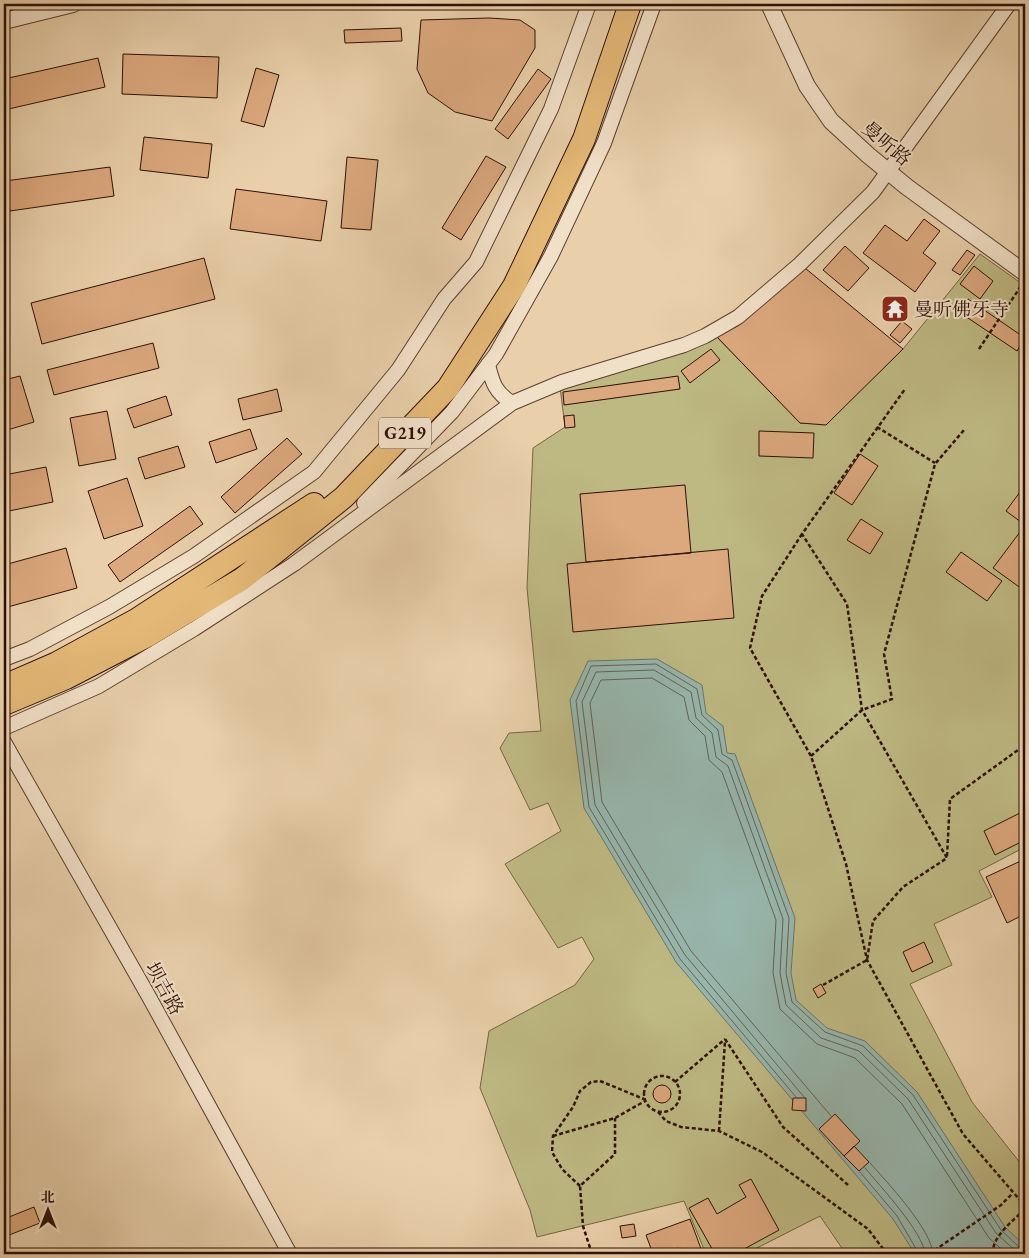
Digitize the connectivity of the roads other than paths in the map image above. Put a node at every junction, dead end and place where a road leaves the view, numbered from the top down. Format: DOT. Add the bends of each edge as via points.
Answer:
graph roads {
  1 [pos="73,4"];
  2 [pos="589,4"];
  3 [pos="617,4"];
  4 [pos="630,4"];
  5 [pos="654,4"];
  6 [pos="769,4"];
  7 [pos="1009,4"];
  8 [pos="4,22"];
  9 [pos="890,172"];
  10 [pos="1025,273"];
  11 [pos="488,364"];
  12 [pos="512,404"];
  13 [pos="288,555"];
  14 [pos="4,659"];
  15 [pos="4,686"];
  16 [pos="4,704"];
  17 [pos="4,728"];
  18 [pos="4,742"];
  19 [pos="290,1254"];
  1 -- 8 [label="street"];
  2 -- 14 [label="street" via="551,109 476,262 444,299 398,370 314,472 194,556 30,650"];
  3 -- 15 [label="highway, G219" via="568,143 508,270 432,385 333,491 136,620 57,663"];
  4 -- 13 [label="highway, G219" via="584,139 514,286 448,388"];
  5 -- 11 [label="street" via="604,143 551,256"];
  6 -- 9 [label="street, 曼听路" via="818,104 846,135"];
  7 -- 9 [label="street"];
  9 -- 10 [label="street, 曼听路"];
  9 -- 12 [label="street" via="800,264 751,308 725,326 684,345 562,382"];
  11 -- 12 [label="street" via="498,394"];
  11 -- 13 [label="street" via="452,412 376,492"];
  12 -- 13 [label="street"];
  13 -- 16 [label="highway, G219" via="242,578 147,636 66,678"];
  13 -- 17 [label="street" via="194,629 99,686"];
  18 -- 19 [label="street, 坝吉路"];
}
